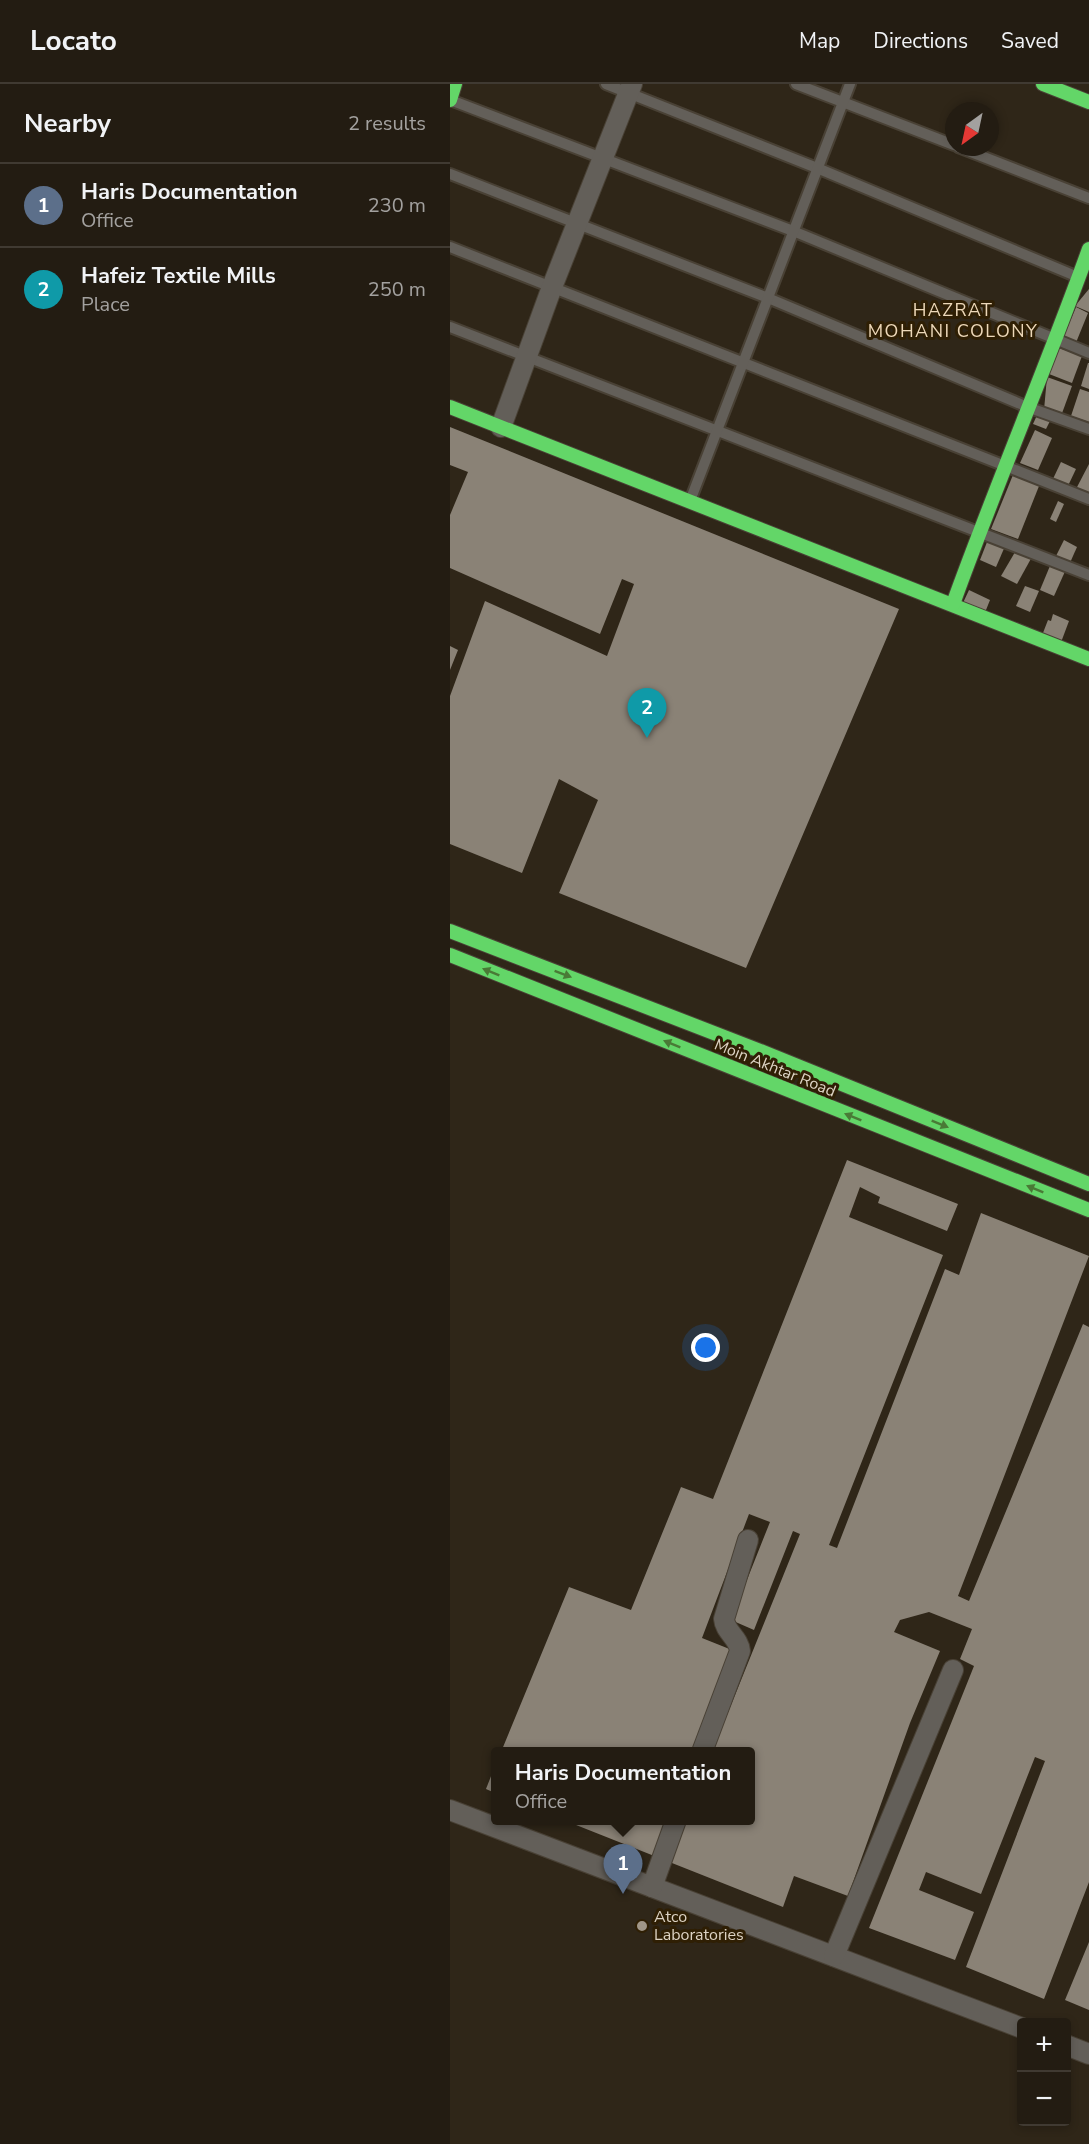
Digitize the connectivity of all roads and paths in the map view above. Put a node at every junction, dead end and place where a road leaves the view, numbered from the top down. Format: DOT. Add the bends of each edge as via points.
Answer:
graph roads {
  1 [pos="455,84"];
  2 [pos="606,84"];
  3 [pos="796,84"];
  4 [pos="850,84"];
  5 [pos="1042,84"];
  6 [pos="630,88"];
  7 [pos="450,100"];
  8 [pos="843,102"];
  9 [pos="1089,102"];
  10 [pos="945,142"];
  11 [pos="982,156"];
  12 [pos="603,158"];
  13 [pos="817,168"];
  14 [pos="450,174"];
  15 [pos="1089,198"];
  16 [pos="577,223"];
  17 [pos="793,231"];
  18 [pos="450,247"];
  19 [pos="1089,249"];
  20 [pos="1084,279"];
  21 [pos="552,287"];
  22 [pos="768,298"];
  23 [pos="450,327"];
  24 [pos="1056,341"];
  25 [pos="1089,353"];
  26 [pos="527,357"];
  27 [pos="744,362"];
  28 [pos="450,407"];
  29 [pos="1030,408"];
  30 [pos="501,427"];
  31 [pos="1089,429"];
  32 [pos="716,430"];
  33 [pos="1006,465"];
  34 [pos="1089,499"];
  35 [pos="690,501"];
  36 [pos="979,532"];
  37 [pos="1089,575"];
  38 [pos="953,604"];
  39 [pos="1089,659"];
  40 [pos="450,931"];
  41 [pos="450,955"];
  42 [pos="763,1052"];
  43 [pos="753,1077"];
  44 [pos="1089,1184"];
  45 [pos="1089,1210"];
  46 [pos="748,1540"];
  47 [pos="953,1670"];
  48 [pos="704,1747"];
  49 [pos="450,1810"];
  50 [pos="675,1825"];
  51 [pos="652,1887"];
  52 [pos="834,1956"];
  53 [pos="1017,2026"];
  54 [pos="1071,2047"];
  55 [pos="1089,2054"];
  1 -- 7 [label="main road"];
  2 -- 6 [label="lane"];
  3 -- 8 [label="lane"];
  4 -- 8 [label="lane"];
  5 -- 9 [label="main road"];
  6 -- 12 [label="street"];
  6 -- 13 [label="lane"];
  7 -- 12 [label="lane"];
  8 -- 10 [label="lane"];
  8 -- 13 [label="lane"];
  11 -- 15 [label="lane"];
  12 -- 16 [label="street"];
  12 -- 17 [label="lane"];
  13 -- 17 [label="lane"];
  13 -- 20 [label="lane"];
  14 -- 16 [label="lane"];
  16 -- 21 [label="street"];
  16 -- 22 [label="lane"];
  17 -- 22 [label="lane"];
  17 -- 24 [label="lane"];
  18 -- 21 [label="lane"];
  19 -- 20 [label="main road"];
  20 -- 24 [label="main road"];
  21 -- 26 [label="street"];
  21 -- 27 [label="lane"];
  22 -- 27 [label="lane"];
  22 -- 29 [label="lane"];
  23 -- 26 [label="lane"];
  24 -- 25 [label="lane"];
  24 -- 29 [label="main road"];
  26 -- 30 [label="street"];
  26 -- 32 [label="lane"];
  27 -- 32 [label="lane"];
  27 -- 33 [label="lane"];
  28 -- 30 [label="main road"];
  29 -- 31 [label="lane"];
  29 -- 33 [label="main road"];
  30 -- 35 [label="main road"];
  32 -- 35 [label="lane"];
  32 -- 36 [label="lane"];
  33 -- 34 [label="lane"];
  33 -- 36 [label="main road"];
  35 -- 38 [label="main road"];
  36 -- 37 [label="lane"];
  36 -- 38 [label="main road"];
  38 -- 39 [label="main road"];
  40 -- 42 [label="main road, Moin Akhtar Road, one-way"];
  43 -- 41 [label="main road, Moin Akhtar Road, one-way"];
  42 -- 43 [label="main road"];
  42 -- 44 [label="main road, Moin Akhtar Road, one-way"];
  45 -- 43 [label="main road, Moin Akhtar Road, one-way"];
  46 -- 48 [label="street" via="724,1619 724,1625 740,1644 740,1651"];
  47 -- 52 [label="street"];
  49 -- 51 [label="street"];
  50 -- 51 [label="street"];
  51 -- 52 [label="street"];
  52 -- 53 [label="street"];
  54 -- 55 [label="street"];
}
